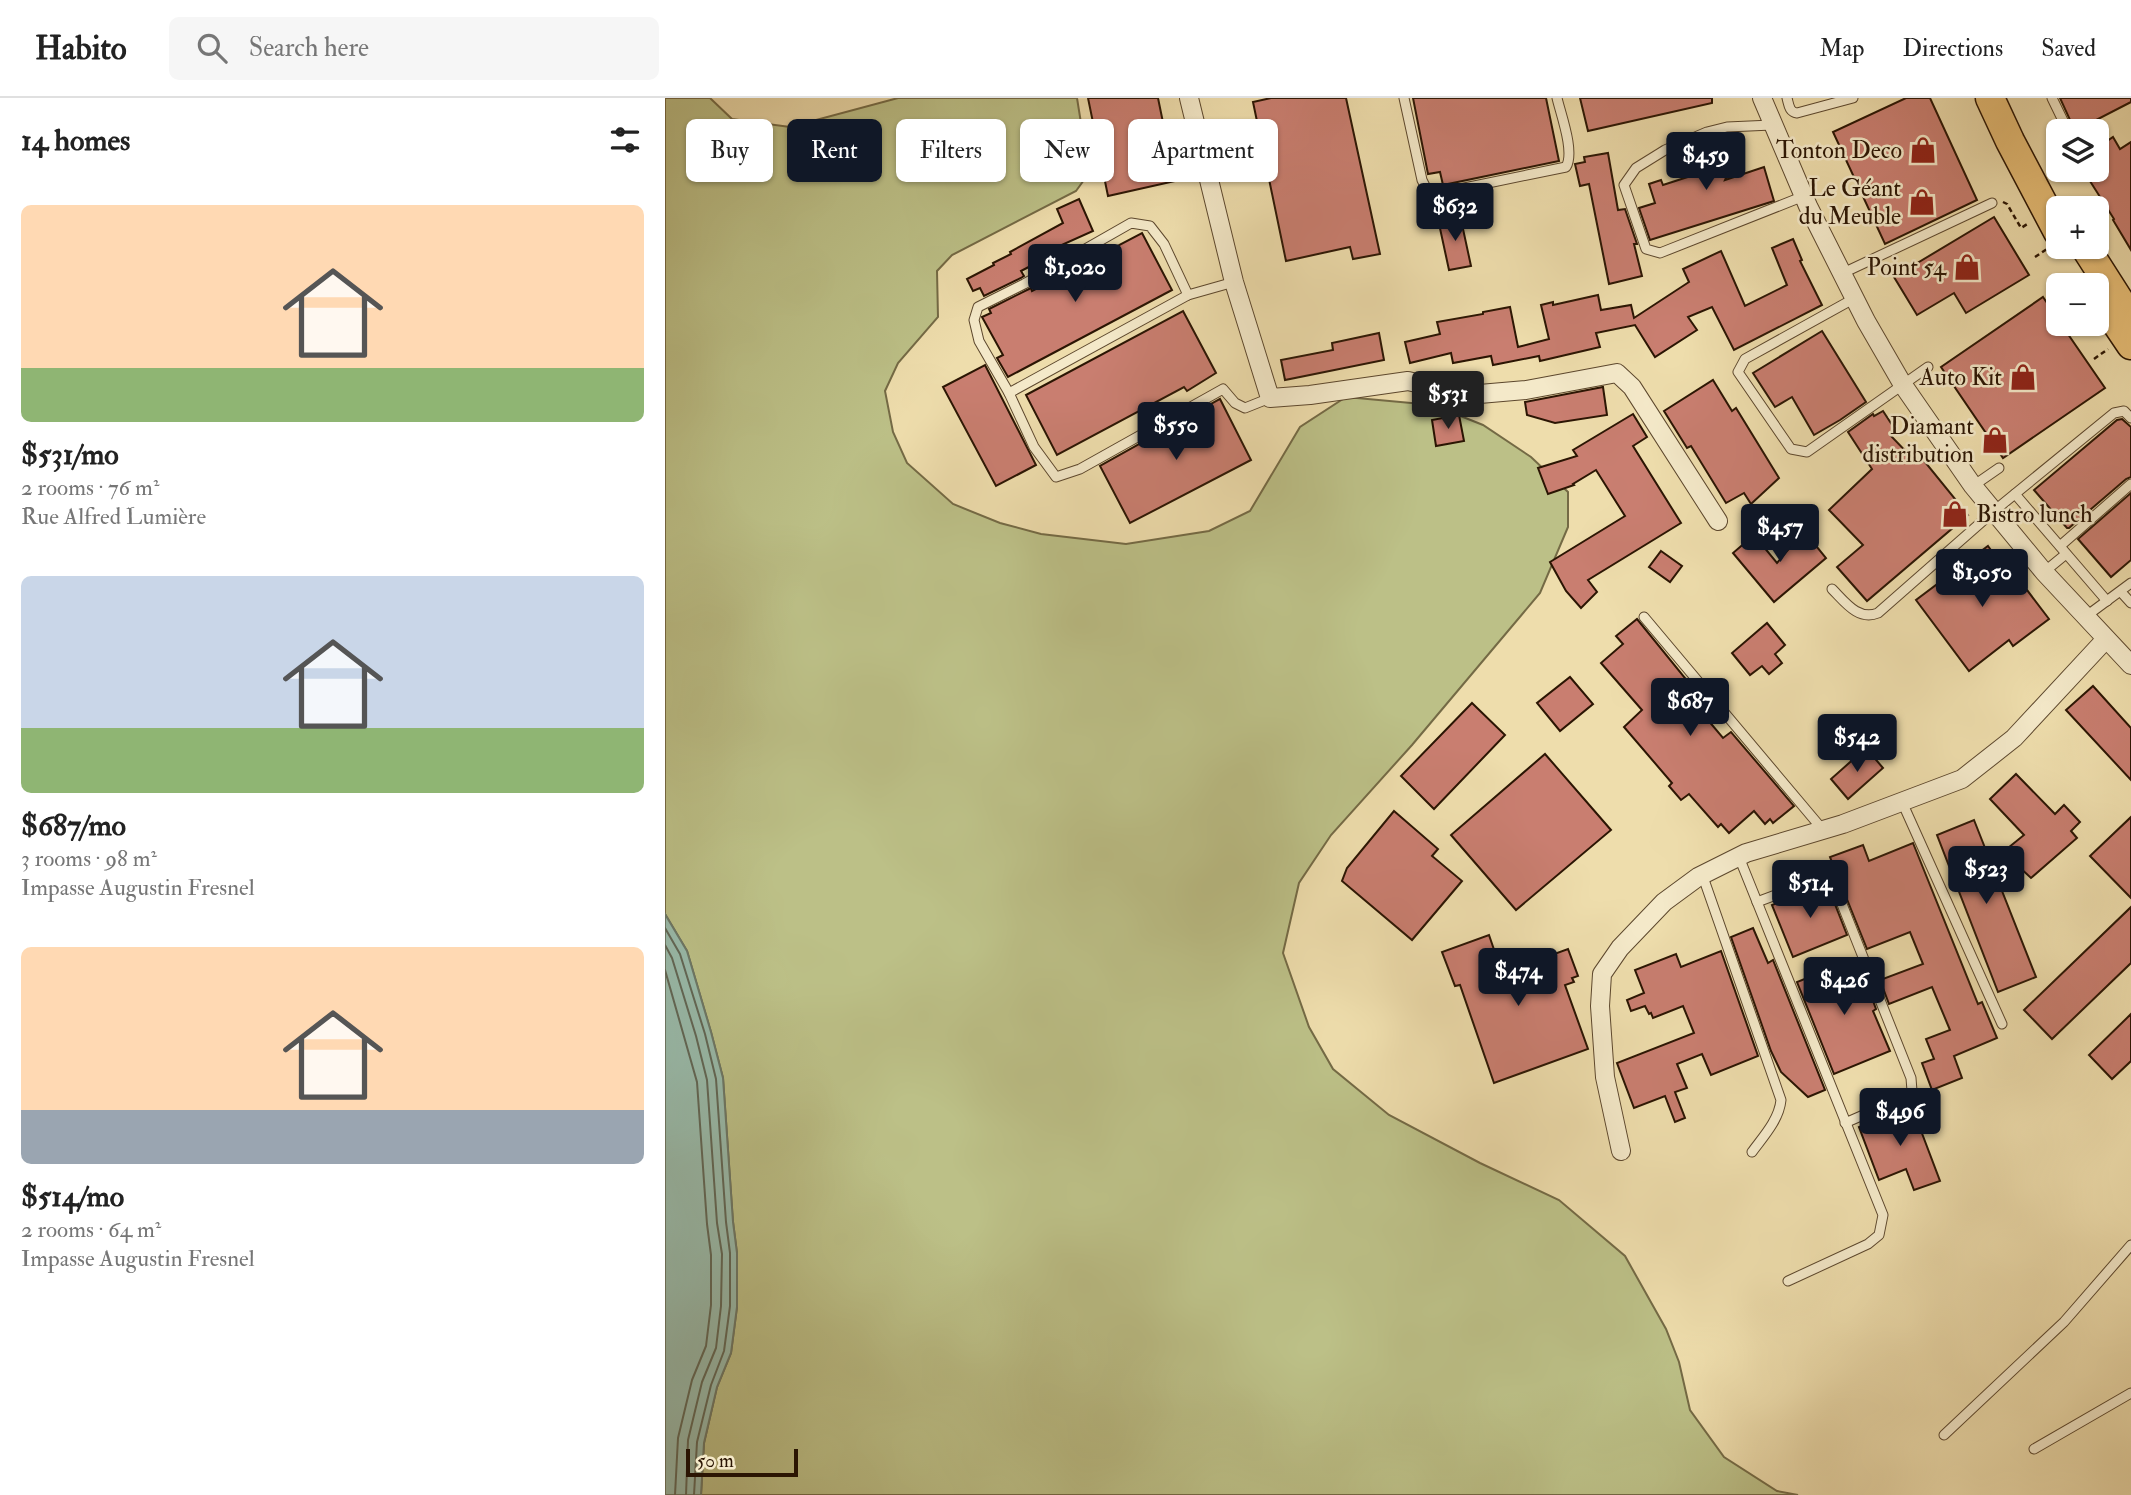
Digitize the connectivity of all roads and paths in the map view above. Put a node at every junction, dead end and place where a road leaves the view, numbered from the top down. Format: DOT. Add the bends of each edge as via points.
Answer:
graph roads {
  1 [pos="1189,98"];
  2 [pos="1404,98"];
  3 [pos="1557,98"];
  4 [pos="1762,98"];
  5 [pos="1787,98"];
  6 [pos="1853,98"];
  7 [pos="1990,98"];
  8 [pos="2009,98"];
  9 [pos="2052,98"];
  10 [pos="2063,119"];
  11 [pos="1772,125"];
  12 [pos="1804,196"];
  13 [pos="2048,196"];
  14 [pos="2046,199"];
  15 [pos="1992,203"];
  16 [pos="2046,220"];
  17 [pos="2093,259"];
  18 [pos="1843,274"];
  19 [pos="1234,282"];
  20 [pos="1188,295"];
  21 [pos="1855,298"];
  22 [pos="2109,312"];
  23 [pos="2131,318"];
  24 [pos="2131,345"];
  25 [pos="1928,368"];
  26 [pos="1903,385"];
  27 [pos="1009,393"];
  28 [pos="1269,398"];
  29 [pos="2131,418"];
  30 [pos="1999,468"];
  31 [pos="2131,484"];
  32 [pos="1973,486"];
  33 [pos="2015,494"];
  34 [pos="1994,511"];
  35 [pos="1719,521"];
  36 [pos="2063,550"];
  37 [pos="2044,572"];
  38 [pos="2131,583"];
  39 [pos="1832,589"];
  40 [pos="2121,592"];
  41 [pos="2107,601"];
  42 [pos="2131,603"];
  43 [pos="1644,617"];
  44 [pos="2085,617"];
  45 [pos="2106,639"];
  46 [pos="2131,665"];
  47 [pos="1902,802"];
  48 [pos="1823,830"];
  49 [pos="1739,857"];
  50 [pos="1702,874"];
  51 [pos="1757,902"];
  52 [pos="2002,1024"];
  53 [pos="1845,1123"];
  54 [pos="1621,1151"];
  55 [pos="1752,1152"];
  56 [pos="2131,1245"];
  57 [pos="1788,1282"];
  58 [pos="2131,1393"];
  59 [pos="1944,1435"];
  60 [pos="2033,1449"];
  1 -- 19 [label="street"];
  2 -- 3 [label="lane" via="1422,180 1427,190 1440,193 1566,167 1570,150"];
  4 -- 11 [label="street"];
  5 -- 6 [label="lane" via="1797,113"];
  7 -- 14 [label="main road"];
  8 -- 13 [label="main road"];
  9 -- 10 [label="lane"];
  11 -- 12 [label="street"];
  11 -- 12 [label="lane" via="1707,132 1636,168 1624,185 1646,249 1660,253"];
  12 -- 18 [label="street"];
  15 -- 16 [label="path" via="2007,204 2021,228"];
  15 -- 18 [label="lane"];
  17 -- 23 [label="main road"];
  18 -- 21 [label="street"];
  19 -- 20 [label="lane"];
  19 -- 28 [label="street"];
  20 -- 27 [label="lane"];
  20 -- 27 [label="lane" via="1164,244 1150,226 1131,223 978,307 974,320 979,341"];
  21 -- 26 [label="street"];
  21 -- 26 [label="lane" via="1745,359 1738,372 1791,449 1807,452"];
  22 -- 24 [label="main road"];
  25 -- 26 [label="lane"];
  26 -- 32 [label="street"];
  27 -- 28 [label="lane" via="1034,447 1056,477 1080,469 1223,389 1245,408"];
  28 -- 35 [label="street" via="1408,381 1468,395 1526,390 1617,373 1632,387"];
  29 -- 33 [label="lane" via="2124,411 2114,413"];
  30 -- 32 [label="lane"];
  31 -- 36 [label="lane"];
  32 -- 34 [label="street"];
  33 -- 34 [label="lane"];
  33 -- 36 [label="lane"];
  34 -- 37 [label="street"];
  34 -- 39 [label="lane" via="1878,613 1871,616 1852,610"];
  36 -- 37 [label="lane"];
  36 -- 41 [label="lane"];
  37 -- 44 [label="street"];
  38 -- 40 [label="lane"];
  40 -- 41 [label="lane"];
  40 -- 42 [label="lane"];
  41 -- 44 [label="lane"];
  43 -- 48 [label="lane"];
  44 -- 45 [label="street"];
  45 -- 46 [label="street"];
  45 -- 47 [label="street" via="2014,738 1962,779"];
  47 -- 48 [label="street"];
  47 -- 52 [label="lane"];
  48 -- 49 [label="street"];
  49 -- 50 [label="street"];
  49 -- 51 [label="lane"];
  50 -- 54 [label="street" via="1664,902 1602,974 1605,1077"];
  50 -- 55 [label="lane" via="1781,1100 1772,1125"];
  51 -- 53 [label="lane"];
  51 -- 53 [label="lane" via="1821,878 1834,884 1911,1078 1912,1091"];
  53 -- 57 [label="lane" via="1883,1214 1879,1235"];
  56 -- 59 [label="lane" via="2064,1322"];
  58 -- 60 [label="lane"];
}
